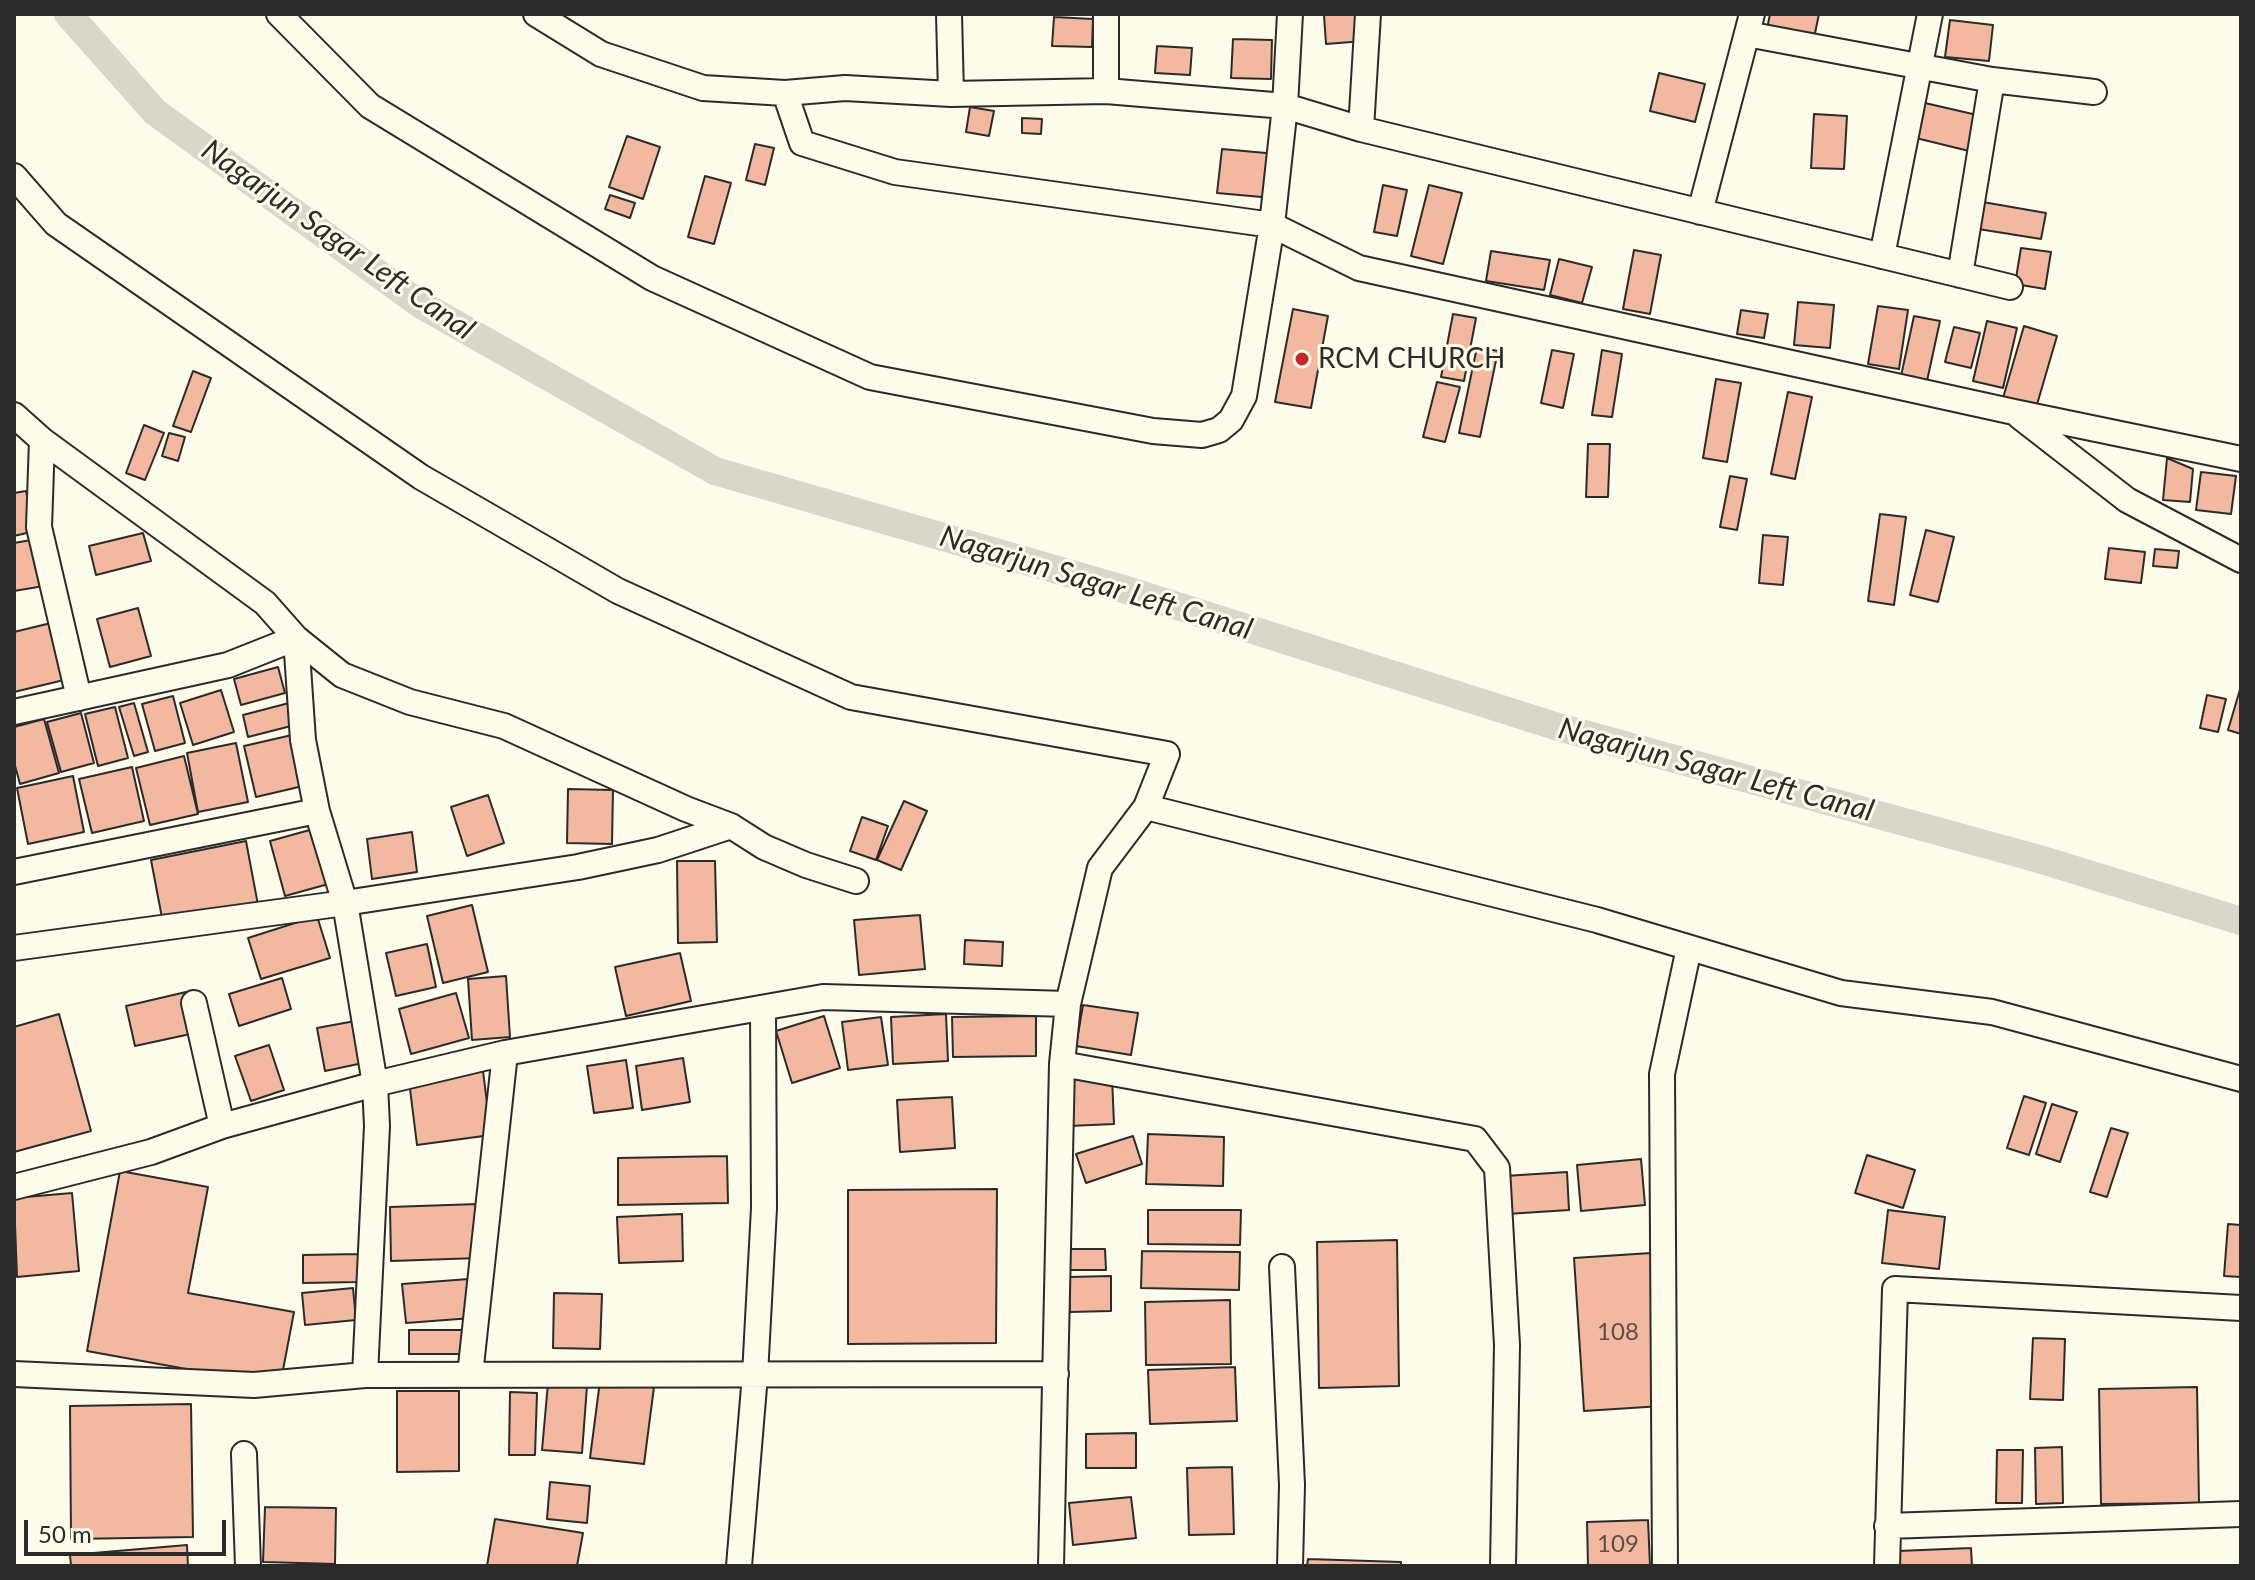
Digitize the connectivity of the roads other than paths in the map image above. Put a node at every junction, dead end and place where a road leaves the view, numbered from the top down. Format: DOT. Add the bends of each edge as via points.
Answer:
graph roads {
  1 [pos="279,14"];
  2 [pos="536,14"];
  3 [pos="949,14"];
  4 [pos="1106,14"];
  5 [pos="1290,14"];
  6 [pos="1368,14"];
  7 [pos="1930,14"];
  8 [pos="1749,24"];
  9 [pos="1919,66"];
  10 [pos="1992,80"];
  11 [pos="1106,91"];
  12 [pos="2094,92"];
  13 [pos="785,93"];
  14 [pos="951,94"];
  15 [pos="1285,106"];
  16 [pos="1361,129"];
  17 [pos="14,176"];
  18 [pos="1700,212"];
  19 [pos="1272,225"];
  20 [pos="1882,256"];
  21 [pos="1960,275"];
  22 [pos="2010,287"];
  23 [pos="2014,412"];
  24 [pos="14,415"];
  25 [pos="42,440"];
  26 [pos="2241,459"];
  27 [pos="2241,560"];
  28 [pos="296,638"];
  29 [pos="79,698"];
  30 [pos="14,712"];
  31 [pos="1146,807"];
  32 [pos="317,811"];
  33 [pos="731,826"];
  34 [pos="14,872"];
  35 [pos="856,881"];
  36 [pos="345,903"];
  37 [pos="14,948"];
  38 [pos="1689,948"];
  39 [pos="194,1003"];
  40 [pos="1068,1004"];
  41 [pos="763,1009"];
  42 [pos="505,1053"];
  43 [pos="1062,1064"];
  44 [pos="2241,1079"];
  45 [pos="375,1084"];
  46 [pos="222,1126"];
  47 [pos="14,1187"];
  48 [pos="1282,1267"];
  49 [pos="2241,1308"];
  50 [pos="14,1374"];
  51 [pos="1056,1374"];
  52 [pos="365,1375"];
  53 [pos="470,1375"];
  54 [pos="755,1375"];
  55 [pos="244,1454"];
  56 [pos="2241,1514"];
  57 [pos="1887,1526"];
  58 [pos="248,1566"];
  59 [pos="739,1566"];
  60 [pos="1051,1566"];
  61 [pos="1290,1566"];
  62 [pos="1503,1566"];
  63 [pos="1665,1566"];
  64 [pos="1887,1566"];
  1 -- 19 [label="street" via="370,106 652,278 870,377 1153,431 1202,435 1219,430 1244,396"];
  2 -- 13 [label="street" via="601,54 703,88"];
  3 -- 14 [label="street"];
  4 -- 11 [label="street"];
  5 -- 15 [label="street"];
  6 -- 16 [label="street"];
  7 -- 9 [label="street"];
  8 -- 9 [label="street"];
  8 -- 18 [label="street"];
  9 -- 10 [label="street"];
  9 -- 20 [label="street"];
  10 -- 12 [label="street"];
  10 -- 21 [label="street"];
  11 -- 14 [label="street"];
  11 -- 15 [label="street"];
  13 -- 14 [label="street" via="845,88"];
  13 -- 19 [label="street" via="802,143 895,172"];
  15 -- 16 [label="street"];
  15 -- 19 [label="street"];
  16 -- 18 [label="street"];
  17 -- 31 [label="street" via="56,224 421,477 618,591 851,697 1167,754"];
  18 -- 20 [label="street"];
  19 -- 23 [label="street" via="1359,268"];
  20 -- 21 [label="street"];
  21 -- 22 [label="street"];
  23 -- 26 [label="street"];
  23 -- 27 [label="street" via="2127,500"];
  24 -- 25 [label="street"];
  25 -- 28 [label="street" via="265,603"];
  25 -- 29 [label="street" via="39,527"];
  28 -- 29 [label="street" via="228,665"];
  28 -- 32 [label="street" via="303,740"];
  28 -- 33 [label="street" via="342,675 410,702 504,726"];
  29 -- 30 [label="street"];
  31 -- 38 [label="street"];
  31 -- 40 [label="street" via="1100,868"];
  32 -- 34 [label="street"];
  32 -- 36 [label="street"];
  33 -- 35 [label="street" via="764,847"];
  33 -- 36 [label="street" via="658,850 578,867"];
  36 -- 37 [label="street"];
  36 -- 45 [label="street"];
  38 -- 44 [label="street" via="1841,993 1992,1012"];
  38 -- 63 [label="street" via="1662,1074"];
  39 -- 46 [label="street"];
  40 -- 41 [label="street" via="823,997"];
  40 -- 43 [label="street"];
  41 -- 42 [label="street"];
  41 -- 54 [label="street" via="764,1208"];
  42 -- 45 [label="street"];
  42 -- 53 [label="street"];
  43 -- 51 [label="street"];
  43 -- 62 [label="street" via="1475,1139 1497,1168 1507,1345"];
  45 -- 46 [label="street"];
  45 -- 52 [label="street"];
  46 -- 47 [label="street" via="151,1152"];
  48 -- 61 [label="street" via="1292,1485"];
  49 -- 57 [label="street" via="1895,1289"];
  50 -- 52 [label="street" via="254,1385"];
  51 -- 54 [label="street"];
  51 -- 60 [label="street"];
  52 -- 53 [label="street"];
  53 -- 54 [label="street"];
  54 -- 59 [label="street"];
  55 -- 58 [label="street"];
  56 -- 57 [label="street"];
  57 -- 64 [label="street"];
}
